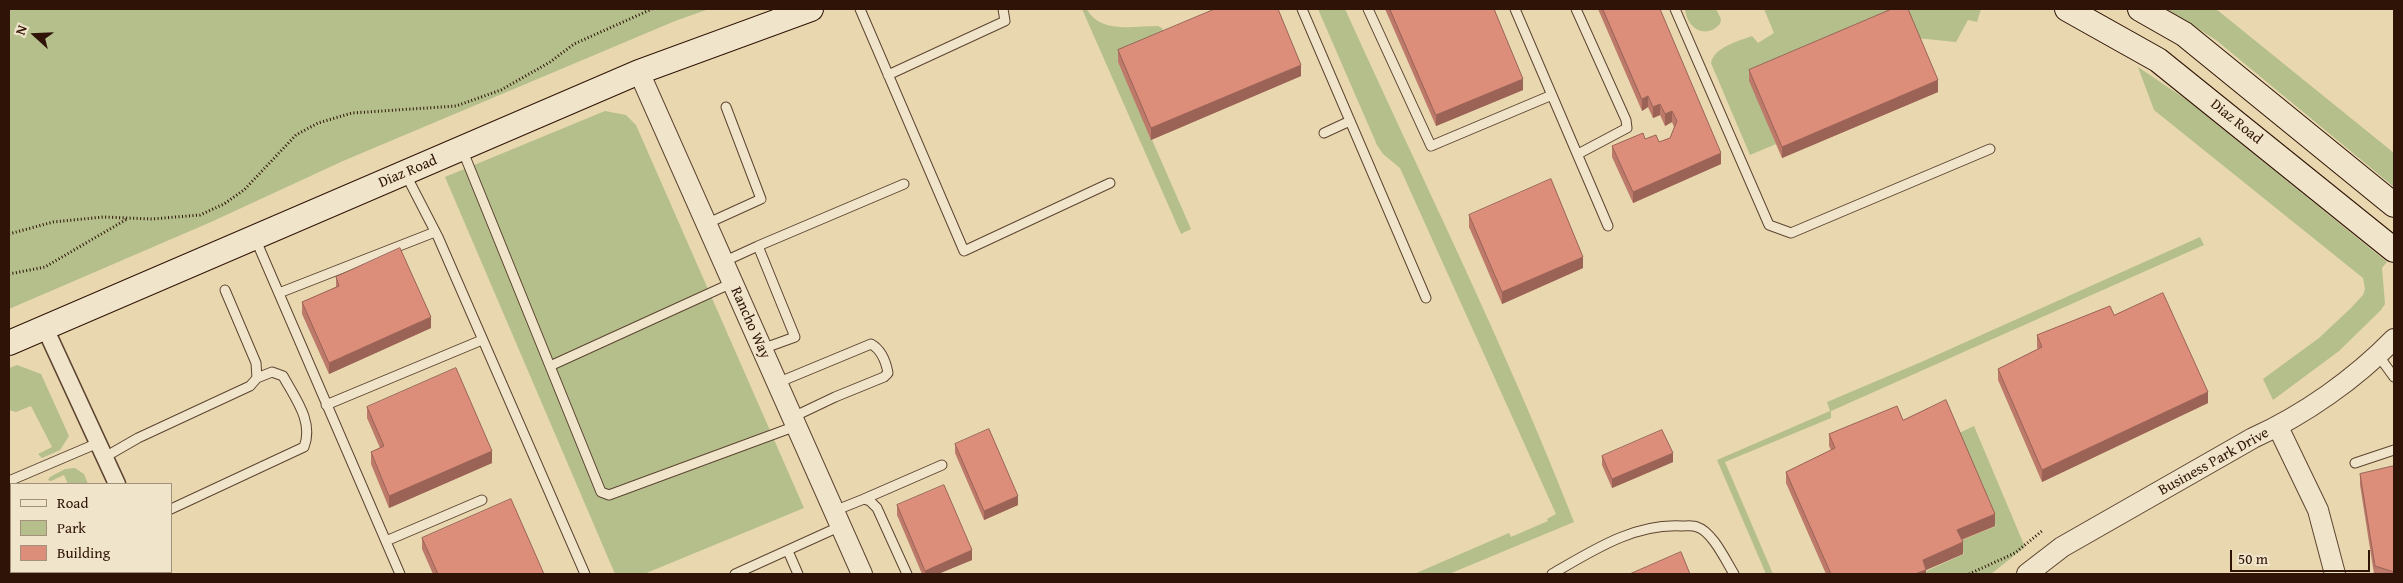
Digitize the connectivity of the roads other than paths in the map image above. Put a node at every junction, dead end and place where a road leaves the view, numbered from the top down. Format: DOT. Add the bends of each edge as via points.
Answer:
graph roads {
  1 [pos="811,9"];
  2 [pos="860,9"];
  3 [pos="1003,9"];
  4 [pos="1302,9"];
  5 [pos="1368,9"];
  6 [pos="1515,9"];
  7 [pos="1576,9"];
  8 [pos="1675,9"];
  9 [pos="2067,9"];
  10 [pos="2140,9"];
  11 [pos="639,72"];
  12 [pos="888,75"];
  13 [pos="1552,95"];
  14 [pos="726,107"];
  15 [pos="1350,121"];
  16 [pos="1324,132"];
  17 [pos="462,149"];
  18 [pos="1990,149"];
  19 [pos="1578,154"];
  20 [pos="405,173"];
  21 [pos="1110,183"];
  22 [pos="904,184"];
  23 [pos="2394,205"];
  24 [pos="706,224"];
  25 [pos="1608,226"];
  26 [pos="436,232"];
  27 [pos="255,238"];
  28 [pos="758,246"];
  29 [pos="2394,250"];
  30 [pos="723,262"];
  31 [pos="732,283"];
  32 [pos="225,290"];
  33 [pos="279,293"];
  34 [pos="1426,298"];
  35 [pos="45,328"];
  36 [pos="2394,339"];
  37 [pos="482,340"];
  38 [pos="9,344"];
  39 [pos="762,349"];
  40 [pos="2378,354"];
  41 [pos="550,366"];
  42 [pos="2394,377"];
  43 [pos="257,378"];
  44 [pos="777,383"];
  45 [pos="326,404"];
  46 [pos="794,422"];
  47 [pos="2278,427"];
  48 [pos="101,450"];
  49 [pos="2394,450"];
  50 [pos="2355,463"];
  51 [pos="942,465"];
  52 [pos="9,482"];
  53 [pos="117,483"];
  54 [pos="864,499"];
  55 [pos="482,500"];
  56 [pos="172,509"];
  57 [pos="838,519"];
  58 [pos="386,541"];
  59 [pos="788,551"];
  60 [pos="400,574"];
  61 [pos="585,574"];
  62 [pos="735,574"];
  63 [pos="798,574"];
  64 [pos="862,574"];
  65 [pos="907,574"];
  66 [pos="1552,574"];
  67 [pos="1734,574"];
  68 [pos="2027,574"];
  69 [pos="2334,574"];
  1 -- 11 [label="main road, Diaz Road"];
  2 -- 12 [label="lane"];
  3 -- 12 [label="lane" via="1005,21"];
  4 -- 15 [label="lane"];
  5 -- 13 [label="lane" via="1431,146"];
  6 -- 13 [label="lane"];
  7 -- 19 [label="lane" via="1627,128"];
  8 -- 18 [label="lane" via="1769,225 1792,233"];
  9 -- 29 [label="main road, Diaz Road" via="2158,60"];
  10 -- 23 [label="main road" via="2184,34"];
  11 -- 17 [label="main road, Diaz Road"];
  11 -- 24 [label="street, Rancho Way"];
  12 -- 21 [label="lane" via="964,251"];
  13 -- 19 [label="lane"];
  14 -- 24 [label="lane" via="761,199"];
  15 -- 16 [label="lane"];
  15 -- 34 [label="lane"];
  17 -- 20 [label="main road, Diaz Road"];
  17 -- 41 [label="lane"];
  19 -- 25 [label="lane"];
  20 -- 26 [label="lane"];
  20 -- 27 [label="main road, Diaz Road"];
  22 -- 28 [label="lane"];
  24 -- 30 [label="street, Rancho Way"];
  26 -- 33 [label="lane"];
  26 -- 37 [label="lane"];
  27 -- 33 [label="lane"];
  27 -- 35 [label="main road, Diaz Road"];
  28 -- 30 [label="lane"];
  28 -- 39 [label="lane" via="795,337"];
  30 -- 31 [label="street, Rancho Way"];
  31 -- 39 [label="street, Rancho Way"];
  31 -- 41 [label="lane"];
  32 -- 43 [label="lane" via="256,363"];
  33 -- 45 [label="lane"];
  35 -- 38 [label="main road, Diaz Road"];
  35 -- 48 [label="street"];
  36 -- 40 [label="street, Business Park Drive"];
  37 -- 45 [label="lane"];
  37 -- 61 [label="lane"];
  39 -- 44 [label="street, Rancho Way"];
  40 -- 42 [label="lane"];
  40 -- 47 [label="street, Business Park Drive" via="2340,385"];
  41 -- 46 [label="lane" via="601,492 606,496"];
  43 -- 48 [label="lane" via="250,386 138,438"];
  43 -- 56 [label="lane" via="272,372 283,376 306,420 308,437 304,447"];
  44 -- 46 [label="street, Rancho Way"];
  44 -- 46 [label="lane" via="871,344 884,357 888,373 884,377 828,400"];
  45 -- 58 [label="lane"];
  46 -- 57 [label="street, Rancho Way"];
  47 -- 68 [label="street, Business Park Drive" via="2253,438 2062,547"];
  47 -- 69 [label="street" via="2318,510"];
  48 -- 52 [label="lane"];
  48 -- 53 [label="street"];
  49 -- 50 [label="lane"];
  51 -- 54 [label="lane"];
  54 -- 57 [label="lane"];
  54 -- 65 [label="lane" via="877,508"];
  55 -- 58 [label="lane"];
  57 -- 59 [label="lane"];
  57 -- 64 [label="street, Rancho Way"];
  58 -- 60 [label="lane"];
  59 -- 62 [label="lane"];
  59 -- 63 [label="lane"];
  66 -- 67 [label="lane" via="1604,544 1652,527 1674,525 1698,527 1712,538"];
}
